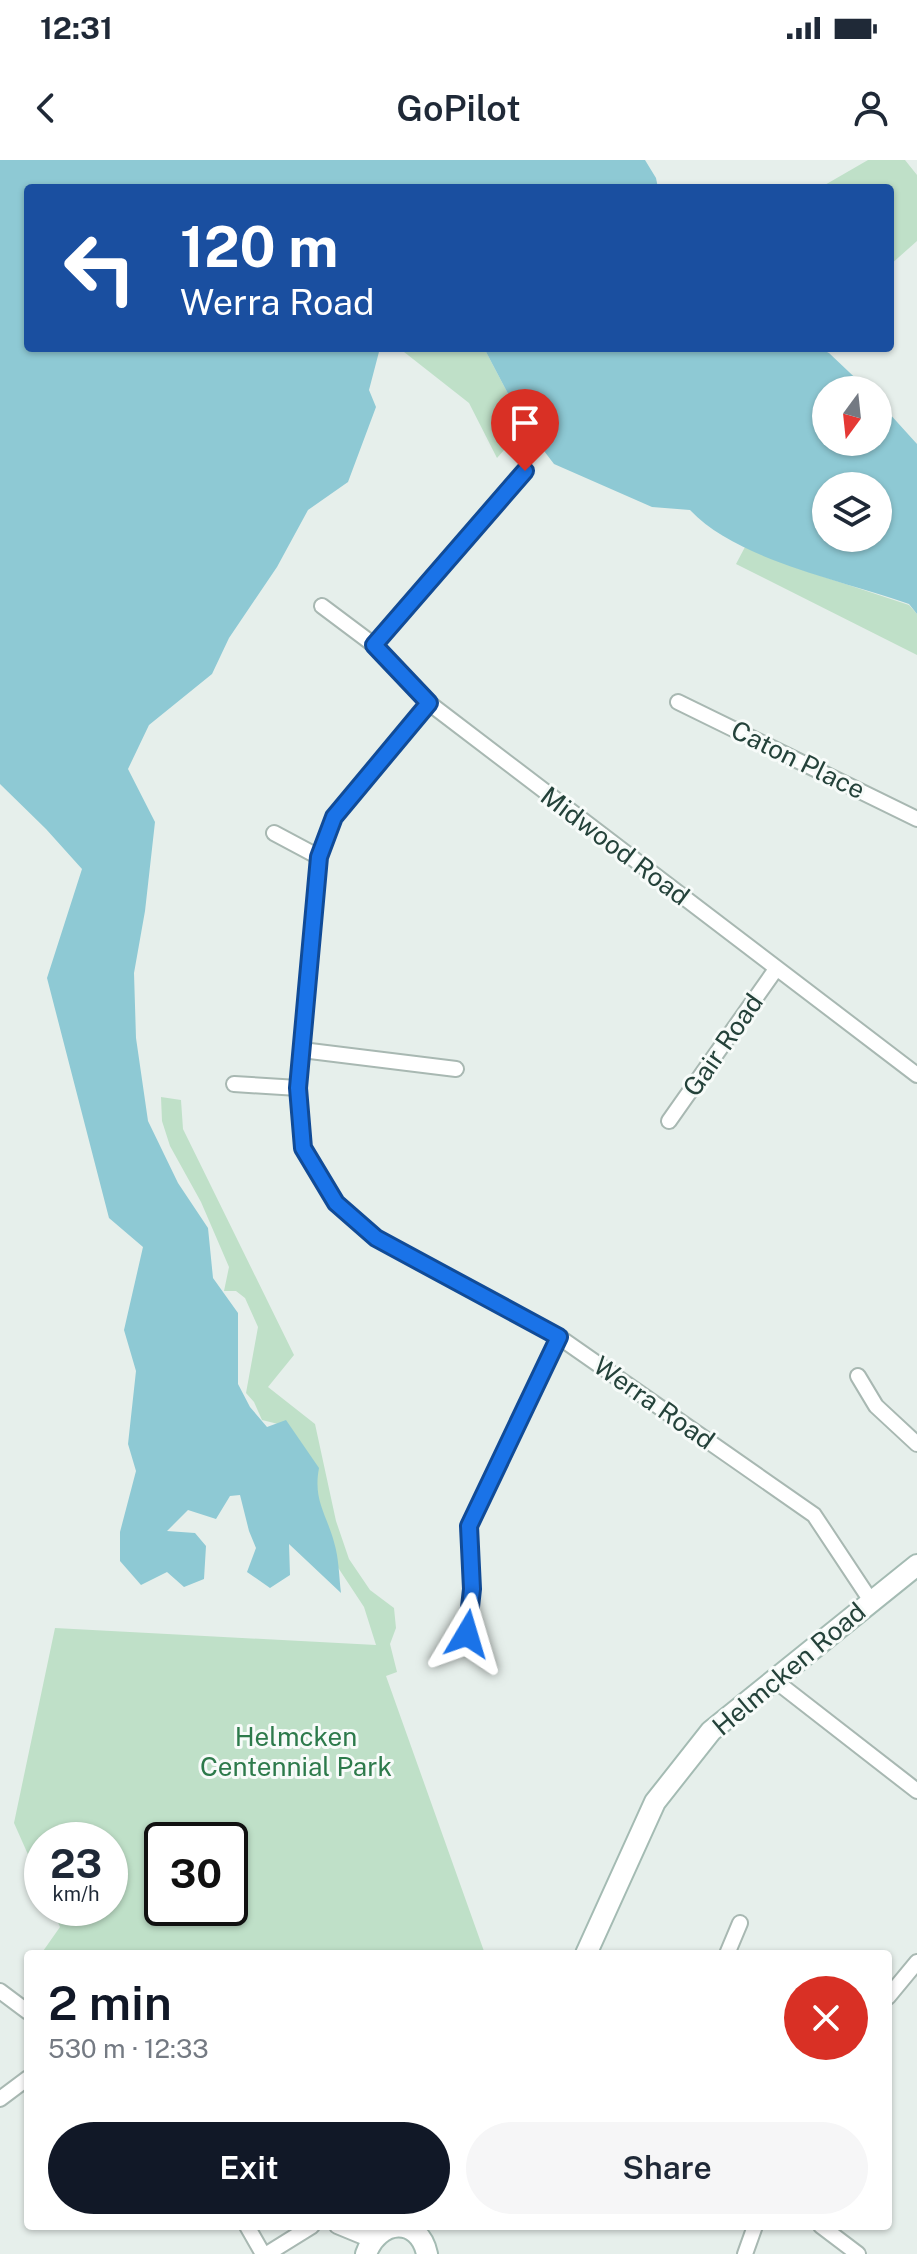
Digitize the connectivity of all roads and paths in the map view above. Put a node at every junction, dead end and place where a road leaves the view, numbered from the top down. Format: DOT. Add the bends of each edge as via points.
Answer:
graph roads {
  1 [pos="525,471"];
  2 [pos="322,606"];
  3 [pos="374,645"];
  4 [pos="678,702"];
  5 [pos="429,703"];
  6 [pos="917,819"];
  7 [pos="274,833"];
  8 [pos="319,857"];
  9 [pos="776,969"];
  10 [pos="302,1050"];
  11 [pos="456,1069"];
  12 [pos="917,1075"];
  13 [pos="234,1084"];
  14 [pos="298,1088"];
  15 [pos="669,1121"];
  16 [pos="559,1337"];
  17 [pos="858,1376"];
  18 [pos="917,1444"];
  19 [pos="917,1565"];
  20 [pos="871,1601"];
  21 [pos="467,1634"];
  22 [pos="773,1679"];
  23 [pos="917,1791"];
  24 [pos="740,1923"];
  25 [pos="588,1950"];
  26 [pos="729,1950"];
  27 [pos="917,1962"];
  28 [pos="0,1991"];
  29 [pos="892,1992"];
  30 [pos="24,2009"];
  31 [pos="24,2081"];
  32 [pos="0,2099"];
  33 [pos="250,2230"];
  34 [pos="305,2230"];
  35 [pos="348,2230"];
  36 [pos="389,2230"];
  37 [pos="754,2230"];
  38 [pos="826,2230"];
  39 [pos="370,2238"];
  40 [pos="265,2254"];
  41 [pos="745,2254"];
  42 [pos="858,2254"];
  1 -- 3 [label="street"];
  2 -- 3 [label="street, Midwood Road"];
  3 -- 5 [label="street, Midwood Road"];
  4 -- 6 [label="street, Caton Place"];
  5 -- 8 [label="street, Werra Road" via="334,817"];
  5 -- 9 [label="street, Midwood Road"];
  7 -- 8 [label="street"];
  8 -- 10 [label="street, Werra Road"];
  9 -- 12 [label="street, Midwood Road"];
  9 -- 15 [label="street, Gair Road"];
  10 -- 11 [label="street"];
  10 -- 14 [label="street, Werra Road"];
  13 -- 14 [label="street"];
  14 -- 16 [label="street, Werra Road" via="303,1148 336,1203 376,1238"];
  16 -- 20 [label="street, Werra Road" via="814,1515"];
  16 -- 21 [label="street" via="469,1526 472,1589"];
  17 -- 18 [label="street" via="876,1406"];
  19 -- 20 [label="main road, Helmcken Road"];
  20 -- 22 [label="main road, Helmcken Road"];
  22 -- 23 [label="street"];
  22 -- 25 [label="main road, Helmcken Road" via="711,1731 655,1802"];
  24 -- 26 [label="street"];
  27 -- 29 [label="street"];
  28 -- 30 [label="street"];
  31 -- 32 [label="street"];
  33 -- 40 [label="street"];
  34 -- 40 [label="street"];
  35 -- 39 [label="street"];
  36 -- 39 [label="main road"];
  37 -- 41 [label="street"];
  38 -- 42 [label="street"];
}
